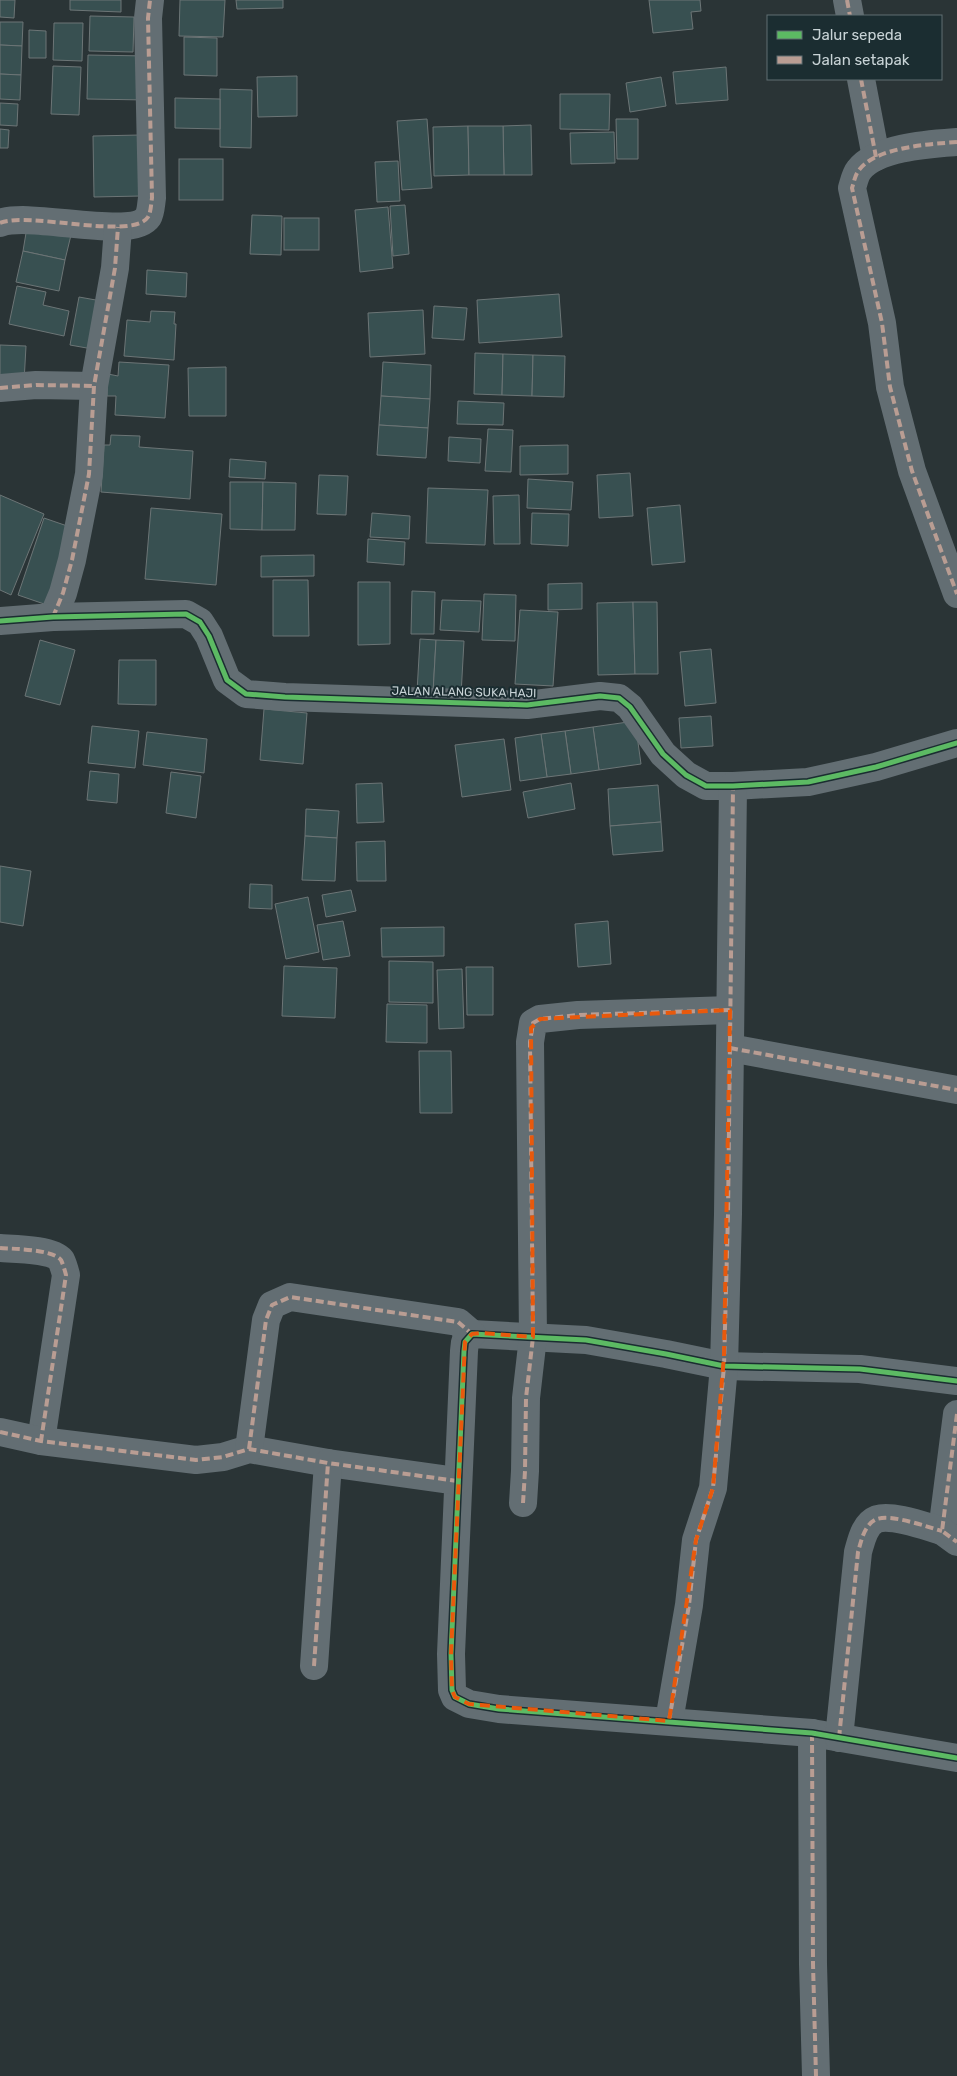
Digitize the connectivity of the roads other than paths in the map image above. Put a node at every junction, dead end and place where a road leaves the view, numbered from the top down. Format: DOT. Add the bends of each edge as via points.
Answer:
graph roads {
  1 [pos="150,0"];
  2 [pos="847,0"];
  3 [pos="850,15"];
  4 [pos="861,80"];
  5 [pos="957,142"];
  6 [pos="876,157"];
  7 [pos="0,223"];
  8 [pos="118,227"];
  9 [pos="94,386"];
  10 [pos="0,388"];
  11 [pos="957,594"];
  12 [pos="52,617"];
  13 [pos="0,621"];
  14 [pos="957,743"];
  15 [pos="733,786"];
  16 [pos="730,1010"];
  17 [pos="730,1048"];
  18 [pos="957,1090"];
  19 [pos="0,1248"];
  20 [pos="472,1334"];
  21 [pos="533,1337"];
  22 [pos="724,1366"];
  23 [pos="957,1380"];
  24 [pos="957,1414"];
  25 [pos="0,1432"];
  26 [pos="41,1441"];
  27 [pos="249,1449"];
  28 [pos="328,1463"];
  29 [pos="458,1481"];
  30 [pos="523,1503"];
  31 [pos="950,1537"];
  32 [pos="314,1666"];
  33 [pos="669,1721"];
  34 [pos="812,1733"];
  35 [pos="839,1738"];
  36 [pos="957,1758"];
  37 [pos="816,2076"];
  1 -- 8 [label="street" via="150,209 148,217 140,223"];
  2 -- 3 [label="street"];
  4 -- 6 [label="street"];
  5 -- 6 [label="street" via="913,145"];
  6 -- 11 [label="street" via="858,170 852,188 882,323 893,396 912,471"];
  7 -- 8 [label="street" via="18,220"];
  8 -- 9 [label="street"];
  9 -- 10 [label="street"];
  9 -- 12 [label="street" via="89,474 72,560"];
  12 -- 13 [label="street, JALAN ALANG SUKA HAJI"];
  12 -- 15 [label="street, JALAN ALANG SUKA HAJI" via="186,614 200,622 209,636 227,680 246,694 528,705 600,696 619,698 630,707 663,754 686,775 706,786"];
  14 -- 15 [label="street, JALAN ALANG SUKA HAJI" via="876,767 808,782"];
  15 -- 16 [label="street"];
  16 -- 17 [label="street"];
  16 -- 21 [label="street" via="578,1015 540,1019 533,1023 530,1042"];
  17 -- 18 [label="street"];
  17 -- 22 [label="street"];
  19 -- 26 [label="street" via="51,1254 60,1260 66,1275"];
  20 -- 21 [label="street"];
  20 -- 27 [label="street" via="458,1322 290,1297 272,1305 266,1320"];
  20 -- 29 [label="street" via="464,1342"];
  21 -- 22 [label="street" via="586,1340"];
  21 -- 30 [label="street" via="526,1398"];
  22 -- 23 [label="street" via="860,1369"];
  22 -- 33 [label="street" via="713,1488 696,1540 689,1605"];
  24 -- 31 [label="street"];
  25 -- 26 [label="street"];
  26 -- 27 [label="street" via="196,1460 223,1457"];
  27 -- 28 [label="street"];
  28 -- 29 [label="street"];
  28 -- 32 [label="street"];
  29 -- 33 [label="street" via="451,1654 455,1697 469,1704 498,1709"];
  31 -- 35 [label="street" via="903,1520 877,1520 862,1535"];
  33 -- 34 [label="street"];
  34 -- 35 [label="street"];
  34 -- 37 [label="street" via="812,1954"];
  35 -- 36 [label="street"];
}
